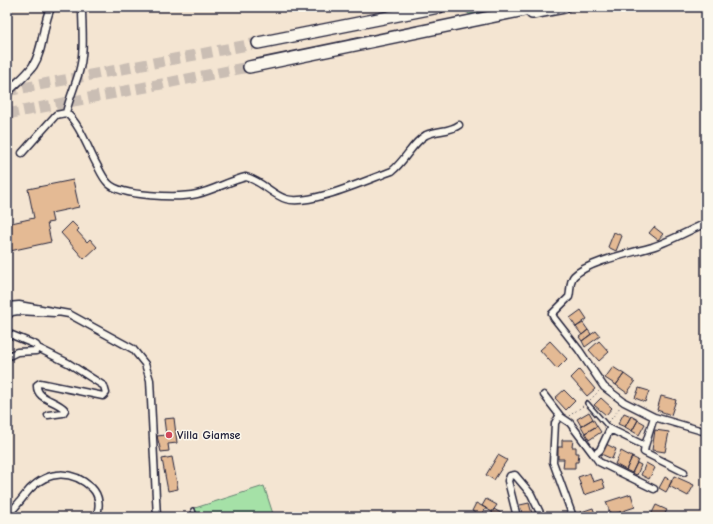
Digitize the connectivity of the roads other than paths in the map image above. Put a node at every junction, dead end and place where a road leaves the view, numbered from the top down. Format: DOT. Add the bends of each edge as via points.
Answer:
graph roads {
  1 [pos="51,7"];
  2 [pos="82,7"];
  3 [pos="414,7"];
  4 [pos="439,7"];
  5 [pos="539,7"];
  6 [pos="564,7"];
  7 [pos="493,16"];
  8 [pos="307,33"];
  9 [pos="258,43"];
  10 [pos="248,67"];
  11 [pos="7,93"];
  12 [pos="66,113"];
  13 [pos="459,125"];
  14 [pos="22,153"];
  15 [pos="706,223"];
  16 [pos="7,306"];
  17 [pos="63,312"];
  18 [pos="7,316"];
  19 [pos="7,333"];
  20 [pos="38,348"];
  21 [pos="7,357"];
  22 [pos="544,395"];
  23 [pos="587,403"];
  24 [pos="48,415"];
  25 [pos="561,417"];
  26 [pos="654,417"];
  27 [pos="608,427"];
  28 [pos="706,432"];
  29 [pos="644,446"];
  30 [pos="594,455"];
  31 [pos="684,472"];
  32 [pos="654,489"];
  33 [pos="193,510"];
  34 [pos="7,515"];
  35 [pos="96,517"];
  36 [pos="158,517"];
  37 [pos="195,517"];
  38 [pos="517,517"];
  39 [pos="542,517"];
  40 [pos="573,517"];
  1 -- 11 [label="street" via="45,19 38,55 33,65"];
  2 -- 12 [label="street" via="79,71"];
  3 -- 8 [label="highway" via="329,24"];
  4 -- 8 [label="highway"];
  5 -- 7 [label="highway"];
  6 -- 7 [label="highway"];
  7 -- 10 [label="highway"];
  8 -- 9 [label="highway"];
  12 -- 13 [label="street" via="71,117 108,184 117,189 134,193 182,196 197,194 246,177 254,179 288,200 325,195 392,171 427,135"];
  12 -- 14 [label="street" via="56,115"];
  15 -- 26 [label="street" via="653,246 615,257 574,276 571,281 570,297 552,314 604,387 624,402"];
  16 -- 17 [label="street" via="19,305"];
  17 -- 18 [label="street" via="51,314 18,311"];
  17 -- 36 [label="street" via="133,349 146,364 150,380"];
  19 -- 20 [label="street"];
  20 -- 21 [label="street" via="36,352 16,352"];
  20 -- 24 [label="street" via="68,363 104,386 106,390 103,396 40,383 37,390 41,395 65,410 63,413"];
  22 -- 25 [label="street"];
  23 -- 27 [label="lane"];
  25 -- 30 [label="street" via="570,423"];
  25 -- 40 [label="street" via="555,423 554,462"];
  26 -- 28 [label="street"];
  26 -- 29 [label="street"];
  27 -- 29 [label="street"];
  27 -- 30 [label="street" via="600,450"];
  29 -- 31 [label="street" via="644,452"];
  30 -- 32 [label="street" via="599,462"];
  33 -- 37 [label="lane"];
  34 -- 35 [label="street" via="42,478 62,473 75,477 94,490 99,503"];
  38 -- 39 [label="street" via="508,481 510,476 515,475 531,494"];
}
